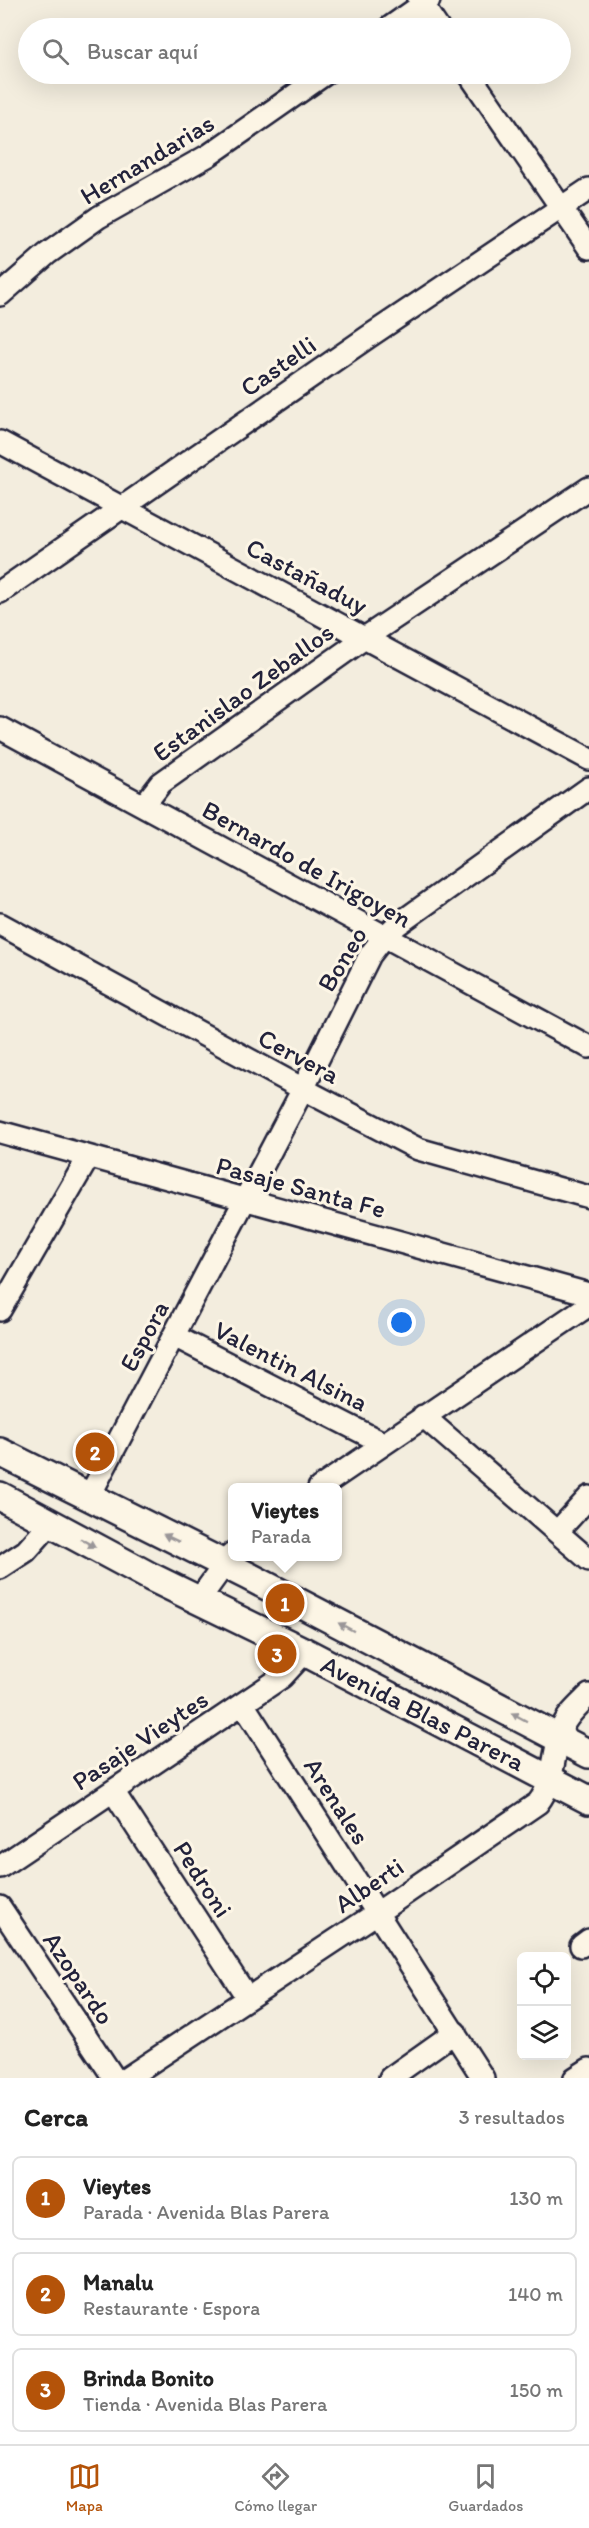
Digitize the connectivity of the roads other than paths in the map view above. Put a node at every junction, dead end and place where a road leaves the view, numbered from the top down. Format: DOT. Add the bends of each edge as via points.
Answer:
graph roads {
  1 [pos="423,2"];
  2 [pos="402,18"];
  3 [pos="432,18"];
  4 [pos="311,84"];
  5 [pos="476,84"];
  6 [pos="589,189"];
  7 [pos="561,208"];
  8 [pos="589,248"];
  9 [pos="0,295"];
  10 [pos="0,442"];
  11 [pos="589,488"];
  12 [pos="121,508"];
  13 [pos="0,592"];
  14 [pos="366,637"];
  15 [pos="0,728"];
  16 [pos="589,759"];
  17 [pos="589,788"];
  18 [pos="144,805"];
  19 [pos="0,924"];
  20 [pos="384,937"];
  21 [pos="589,1047"];
  22 [pos="303,1089"];
  23 [pos="0,1132"];
  24 [pos="88,1158"];
  25 [pos="589,1197"];
  26 [pos="246,1200"];
  27 [pos="589,1294"];
  28 [pos="589,1305"];
  29 [pos="0,1310"];
  30 [pos="174,1336"];
  31 [pos="423,1416"];
  32 [pos="382,1443"];
  33 [pos="0,1452"];
  34 [pos="326,1483"];
  35 [pos="0,1496"];
  36 [pos="89,1497"];
  37 [pos="589,1497"];
  38 [pos="51,1523"];
  39 [pos="557,1532"];
  40 [pos="228,1558"];
  41 [pos="589,1560"];
  42 [pos="234,1561"];
  43 [pos="0,1568"];
  44 [pos="198,1601"];
  45 [pos="305,1652"];
  46 [pos="589,1695"];
  47 [pos="243,1704"];
  48 [pos="559,1738"];
  49 [pos="589,1754"];
  50 [pos="551,1780"];
  51 [pos="113,1791"];
  52 [pos="589,1800"];
  53 [pos="0,1867"];
  54 [pos="0,1907"];
  55 [pos="377,1913"];
  56 [pos="247,1997"];
  57 [pos="455,2032"];
  58 [pos="589,2069"];
  59 [pos="114,2078"];
  60 [pos="127,2078"];
  61 [pos="390,2078"];
  62 [pos="483,2078"];
  63 [pos="575,2078"];
  1 -- 2 [label="street"];
  1 -- 3 [label="street"];
  4 -- 9 [label="street, Hernandarias" via="209,155 99,217 47,254"];
  5 -- 7 [label="street"];
  6 -- 7 [label="street, Castelli"];
  7 -- 8 [label="street"];
  7 -- 12 [label="street, Castelli"];
  10 -- 12 [label="street, Castañaduy"];
  11 -- 14 [label="street, Estanislao Zeballos"];
  12 -- 13 [label="street, Castelli"];
  12 -- 14 [label="street, Castañaduy"];
  14 -- 16 [label="street, Castañaduy"];
  14 -- 18 [label="street, Estanislao Zeballos" via="161,783"];
  15 -- 18 [label="street, Bernardo de Irigoyen"];
  17 -- 20 [label="street, Boneo"];
  18 -- 20 [label="street, Bernardo de Irigoyen"];
  19 -- 22 [label="street, Cervera"];
  20 -- 21 [label="street, Bernardo de Irigoyen"];
  20 -- 22 [label="street, Boneo" via="370,956"];
  22 -- 25 [label="street, Cervera" via="418,1149"];
  22 -- 26 [label="street, Boneo"];
  23 -- 24 [label="street, Pasaje Santa Fe"];
  24 -- 26 [label="street, Pasaje Santa Fe"];
  24 -- 29 [label="street"];
  26 -- 27 [label="street, Pasaje Santa Fe"];
  26 -- 30 [label="street, Espora"];
  28 -- 31 [label="street"];
  30 -- 32 [label="street, Valentin Alsina"];
  30 -- 36 [label="street, Espora"];
  31 -- 32 [label="street"];
  31 -- 39 [label="street"];
  32 -- 34 [label="street"];
  33 -- 36 [label="main road, Avenida Blas Parera"];
  35 -- 38 [label="main road, Avenida Blas Parera"];
  40 -- 36 [label="main road, Avenida Blas Parera, one-way"];
  37 -- 39 [label="street"];
  38 -- 43 [label="street" via="26,1551"];
  38 -- 44 [label="main road, Avenida Blas Parera, one-way"];
  39 -- 41 [label="street"];
  40 -- 44 [label="street"];
  48 -- 42 [label="main road, Avenida Blas Parera, one-way"];
  44 -- 45 [label="main road, Avenida Blas Parera"];
  45 -- 47 [label="street, Pasaje Vieytes" via="282,1677"];
  45 -- 50 [label="main road, Avenida Blas Parera"];
  46 -- 48 [label="street, Alberti" via="568,1717"];
  47 -- 51 [label="street, Pasaje Vieytes"];
  47 -- 55 [label="street, Arenales"];
  48 -- 49 [label="main road, Avenida Blas Parera"];
  48 -- 50 [label="street, Alberti"];
  50 -- 52 [label="main road, Avenida Blas Parera"];
  50 -- 55 [label="street, Alberti" via="538,1803"];
  51 -- 53 [label="street, Pasaje Vieytes"];
  51 -- 56 [label="street, Pedroni"];
  54 -- 59 [label="street, Azopardo"];
  55 -- 56 [label="street, Alberti"];
  55 -- 57 [label="street, Arenales"];
  56 -- 60 [label="street, Alberti"];
  57 -- 61 [label="street"];
  57 -- 62 [label="street, Arenales"];
  58 -- 63 [label="street"];
}
